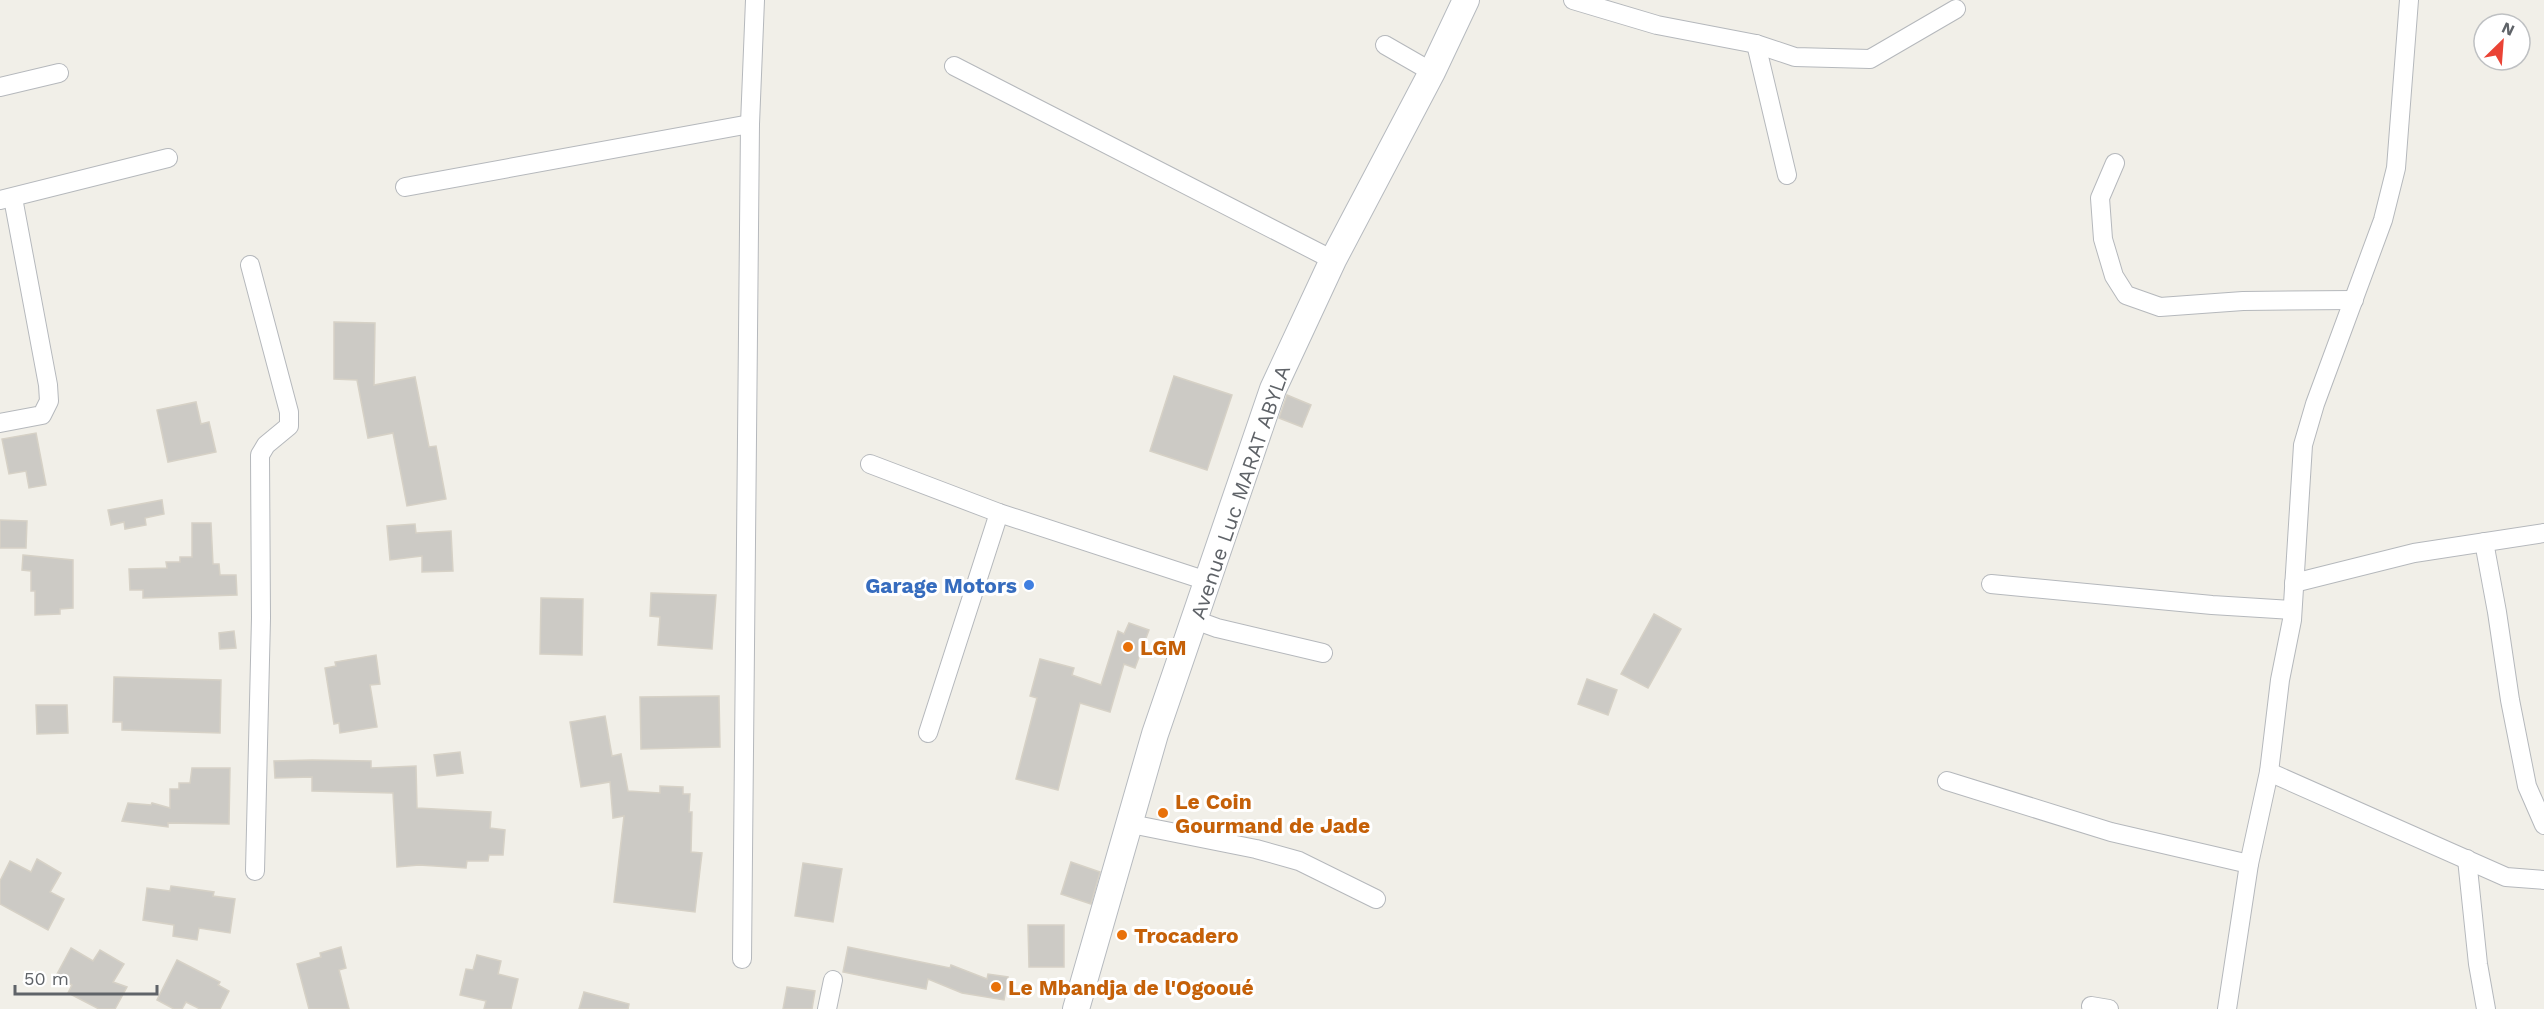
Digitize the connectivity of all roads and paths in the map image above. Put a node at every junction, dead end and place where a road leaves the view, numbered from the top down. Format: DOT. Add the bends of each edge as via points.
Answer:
graph roads {
  1 [pos="755,0"];
  2 [pos="1466,0"];
  3 [pos="1573,0"];
  4 [pos="2409,0"];
  5 [pos="1956,9"];
  6 [pos="1756,44"];
  7 [pos="1385,45"];
  8 [pos="954,66"];
  9 [pos="1432,72"];
  10 [pos="59,73"];
  11 [pos="0,87"];
  12 [pos="750,124"];
  13 [pos="168,158"];
  14 [pos="2115,163"];
  15 [pos="1786,175"];
  16 [pos="405,187"];
  17 [pos="7,199"];
  18 [pos="1333,260"];
  19 [pos="250,265"];
  20 [pos="2354,300"];
  21 [pos="0,423"];
  22 [pos="870,464"];
  23 [pos="999,513"];
  24 [pos="2544,533"];
  25 [pos="2484,542"];
  26 [pos="1207,581"];
  27 [pos="2294,583"];
  28 [pos="1991,584"];
  29 [pos="2292,610"];
  30 [pos="1194,620"];
  31 [pos="1323,653"];
  32 [pos="928,733"];
  33 [pos="2269,772"];
  34 [pos="1947,781"];
  35 [pos="1131,824"];
  36 [pos="2544,825"];
  37 [pos="2467,859"];
  38 [pos="2250,864"];
  39 [pos="255,871"];
  40 [pos="2544,880"];
  41 [pos="1376,899"];
  42 [pos="742,959"];
  43 [pos="833,980"];
  44 [pos="827,1009"];
  45 [pos="1076,1009"];
  46 [pos="2227,1009"];
  47 [pos="2486,1009"];
  1 -- 12 [label="street"];
  2 -- 9 [label="street, Avenue Luc MARAT ABYLA"];
  3 -- 6 [label="street" via="1657,25"];
  4 -- 20 [label="street" via="2396,168 2383,220"];
  5 -- 6 [label="street" via="1870,59 1795,57"];
  6 -- 15 [label="street"];
  7 -- 9 [label="street"];
  8 -- 18 [label="street"];
  9 -- 18 [label="street, Avenue Luc MARAT ABYLA"];
  10 -- 11 [label="street"];
  12 -- 16 [label="street"];
  12 -- 42 [label="street"];
  13 -- 17 [label="street"];
  14 -- 20 [label="street" via="2100,198 2103,239 2114,276 2126,294 2160,308 2242,301"];
  17 -- 21 [label="street" via="49,401 42,415"];
  18 -- 26 [label="street, Avenue Luc MARAT ABYLA" via="1273,389"];
  19 -- 39 [label="street" via="289,412 289,426 260,455"];
  20 -- 27 [label="street" via="2303,445"];
  22 -- 23 [label="street"];
  23 -- 26 [label="street"];
  23 -- 32 [label="street"];
  24 -- 25 [label="street"];
  25 -- 27 [label="street" via="2414,553"];
  25 -- 36 [label="street" via="2527,786"];
  26 -- 30 [label="street, Avenue Luc MARAT ABYLA"];
  27 -- 29 [label="street"];
  28 -- 29 [label="street"];
  29 -- 33 [label="street"];
  30 -- 31 [label="street"];
  30 -- 35 [label="street, Avenue Luc MARAT ABYLA" via="1155,734"];
  33 -- 37 [label="street"];
  33 -- 38 [label="street"];
  34 -- 38 [label="street" via="2111,832"];
  35 -- 41 [label="street" via="1299,861"];
  35 -- 45 [label="street, Avenue Luc MARAT ABYLA"];
  37 -- 40 [label="street" via="2506,877"];
  37 -- 47 [label="street"];
  38 -- 46 [label="street"];
  43 -- 44 [label="street"];
}
